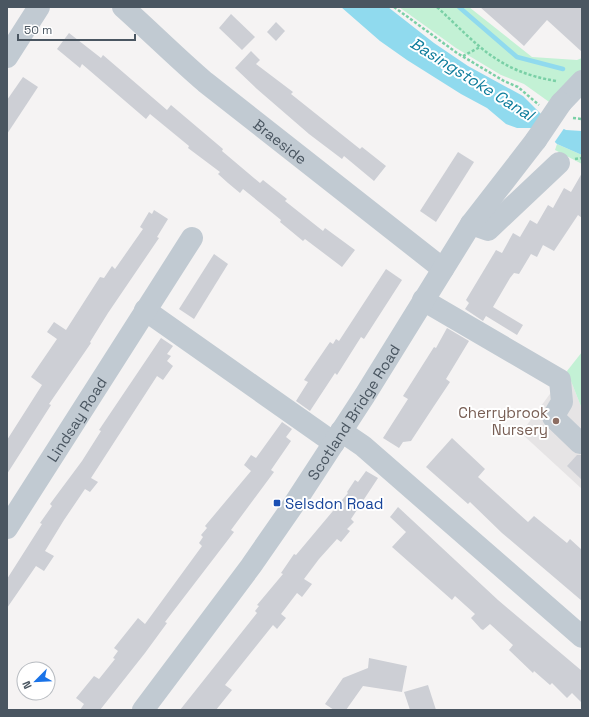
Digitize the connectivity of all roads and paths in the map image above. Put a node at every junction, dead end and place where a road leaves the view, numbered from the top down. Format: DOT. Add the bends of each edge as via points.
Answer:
graph roads {
  1 [pos="39,7"];
  2 [pos="123,7"];
  3 [pos="394,7"];
  4 [pos="437,7"];
  5 [pos="480,47"];
  6 [pos="462,56"];
  7 [pos="7,57"];
  8 [pos="580,83"];
  9 [pos="551,104"];
  10 [pos="582,119"];
  11 [pos="578,120"];
  12 [pos="559,163"];
  13 [pos="471,224"];
  14 [pos="192,238"];
  15 [pos="443,269"];
  16 [pos="423,300"];
  17 [pos="145,310"];
  18 [pos="338,437"];
  19 [pos="580,443"];
  20 [pos="7,528"];
  21 [pos="582,637"];
  22 [pos="143,710"];
  1 -- 7 [label="street"];
  2 -- 15 [label="street, Braeside" via="205,82"];
  3 -- 6 [label="path"];
  4 -- 5 [label="path"];
  5 -- 6 [label="path"];
  5 -- 8 [label="path" via="485,53 515,71 539,78"];
  6 -- 9 [label="path" via="504,82"];
  8 -- 9 [label="street, Scotland Bridge Road"];
  9 -- 13 [label="street, Scotland Bridge Road, bridge" via="536,140"];
  10 -- 11 [label="path"];
  12 -- 13 [label="street" via="488,230"];
  13 -- 15 [label="street, Scotland Bridge Road"];
  14 -- 17 [label="street, Lindsay Road"];
  15 -- 16 [label="street, Scotland Bridge Road"];
  16 -- 18 [label="street, Scotland Bridge Road"];
  16 -- 19 [label="street" via="560,380 562,402 552,417"];
  17 -- 18 [label="street"];
  17 -- 20 [label="street, Lindsay Road"];
  18 -- 21 [label="street" via="369,451"];
  18 -- 22 [label="street, Scotland Bridge Road" via="250,566"];
}
